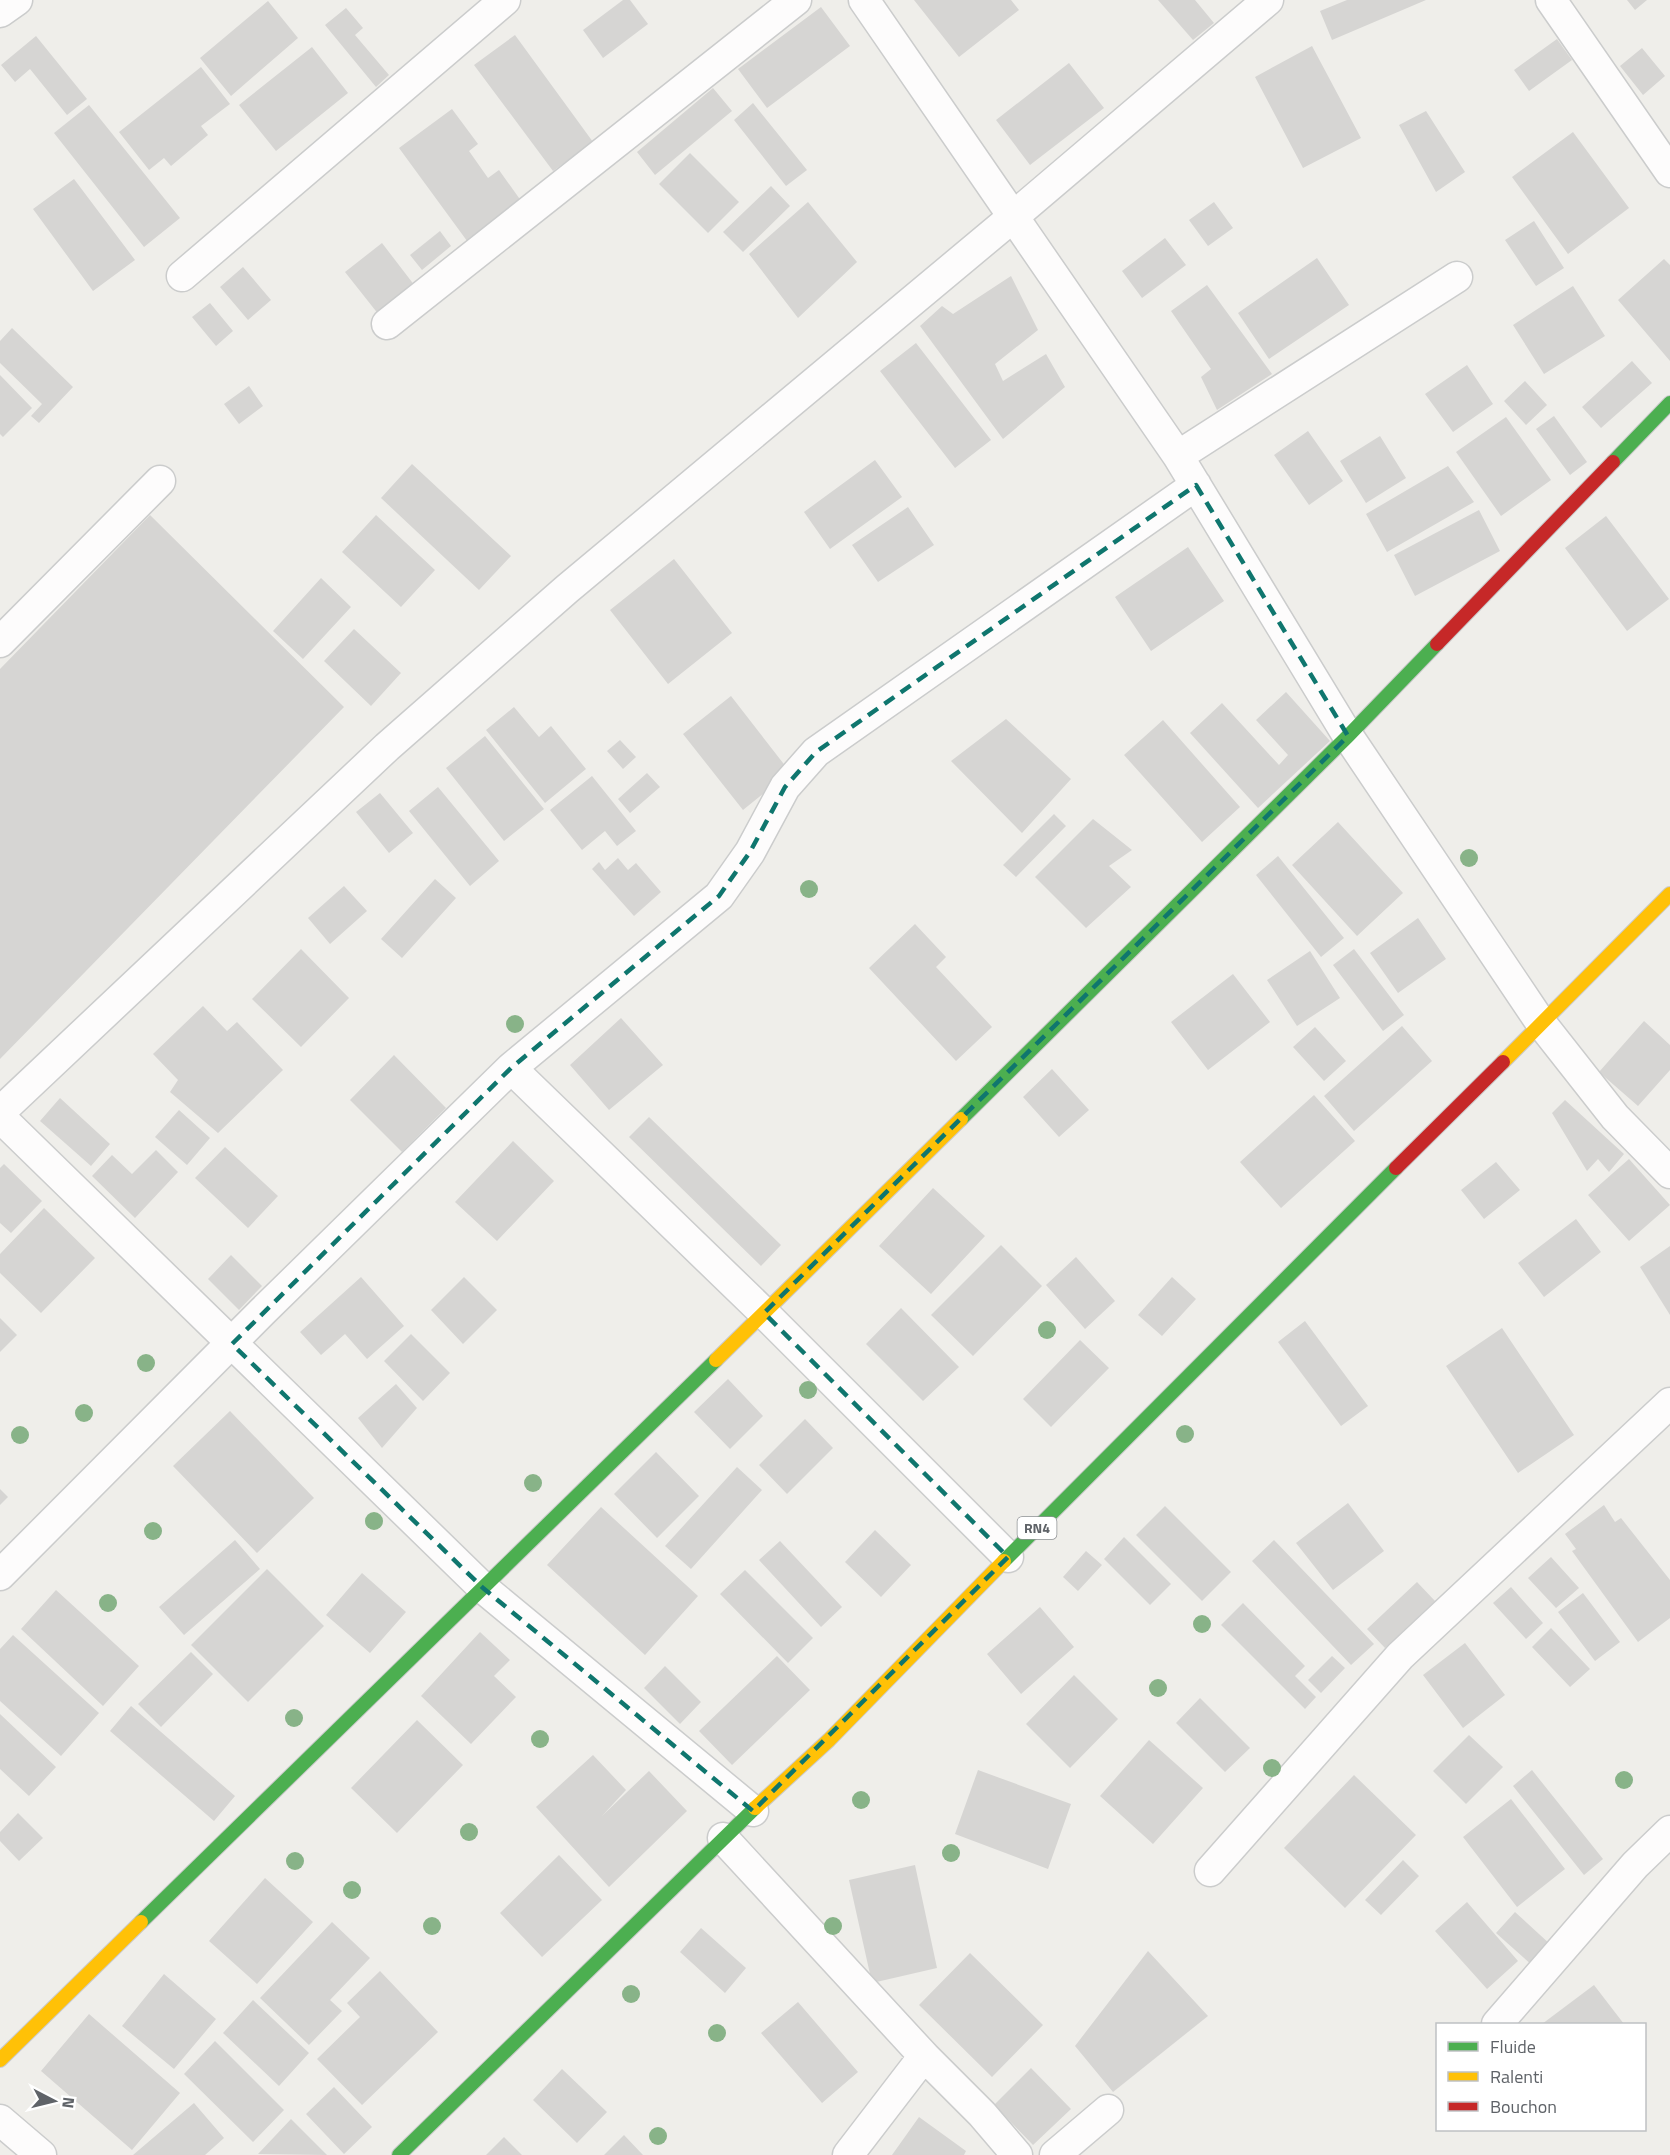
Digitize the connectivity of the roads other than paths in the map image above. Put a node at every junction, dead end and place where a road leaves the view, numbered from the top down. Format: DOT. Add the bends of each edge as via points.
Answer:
graph roads {
  1 [pos="16,0"];
  2 [pos="505,0"];
  3 [pos="796,0"];
  4 [pos="864,0"];
  5 [pos="1268,0"];
  6 [pos="1551,0"];
  7 [pos="0,12"];
  8 [pos="1670,172"];
  9 [pos="1014,216"];
  10 [pos="182,276"];
  11 [pos="1457,277"];
  12 [pos="387,324"];
  13 [pos="1670,403"];
  14 [pos="1178,456"];
  15 [pos="160,481"];
  16 [pos="1196,485"];
  17 [pos="0,642"];
  18 [pos="1348,736"];
  19 [pos="1670,894"];
  20 [pos="1541,1023"];
  21 [pos="511,1068"];
  22 [pos="0,1114"];
  23 [pos="1670,1173"];
  24 [pos="764,1313"];
  25 [pos="232,1344"];
  26 [pos="1670,1402"];
  27 [pos="1008,1557"];
  28 [pos="0,1575"];
  29 [pos="483,1588"];
  30 [pos="753,1811"];
  31 [pos="1670,1831"];
  32 [pos="723,1838"];
  33 [pos="1210,1871"];
  34 [pos="1499,2023"];
  35 [pos="924,2056"];
  36 [pos="0,2060"];
  37 [pos="1108,2110"];
  38 [pos="0,2120"];
  39 [pos="41,2155"];
  40 [pos="399,2155"];
  41 [pos="848,2155"];
  42 [pos="1017,2155"];
  43 [pos="1055,2155"];
  1 -- 7 [label="street"];
  2 -- 10 [label="street"];
  3 -- 12 [label="street"];
  4 -- 9 [label="street"];
  5 -- 9 [label="street"];
  6 -- 8 [label="street"];
  9 -- 14 [label="street"];
  9 -- 22 [label="street" via="576,581 387,747"];
  11 -- 14 [label="street"];
  13 -- 18 [label="main road"];
  14 -- 16 [label="street"];
  15 -- 17 [label="street"];
  16 -- 18 [label="street"];
  16 -- 21 [label="street" via="816,752 785,787 750,852 719,896"];
  18 -- 20 [label="street"];
  18 -- 24 [label="main road"];
  19 -- 20 [label="main road, RN4"];
  20 -- 23 [label="street" via="1615,1117"];
  20 -- 27 [label="main road, RN4"];
  21 -- 24 [label="street"];
  21 -- 25 [label="street"];
  22 -- 25 [label="street"];
  24 -- 27 [label="street"];
  24 -- 29 [label="main road"];
  25 -- 28 [label="street"];
  25 -- 29 [label="street"];
  26 -- 33 [label="street" via="1400,1656"];
  27 -- 30 [label="main road, RN4" via="829,1740"];
  29 -- 30 [label="street"];
  29 -- 36 [label="main road"];
  30 -- 32 [label="main road, RN4"];
  31 -- 34 [label="street" via="1635,1865"];
  32 -- 35 [label="street"];
  32 -- 40 [label="main road, RN4"];
  35 -- 41 [label="street"];
  35 -- 42 [label="street"];
  37 -- 43 [label="street"];
  38 -- 39 [label="street"];
}
